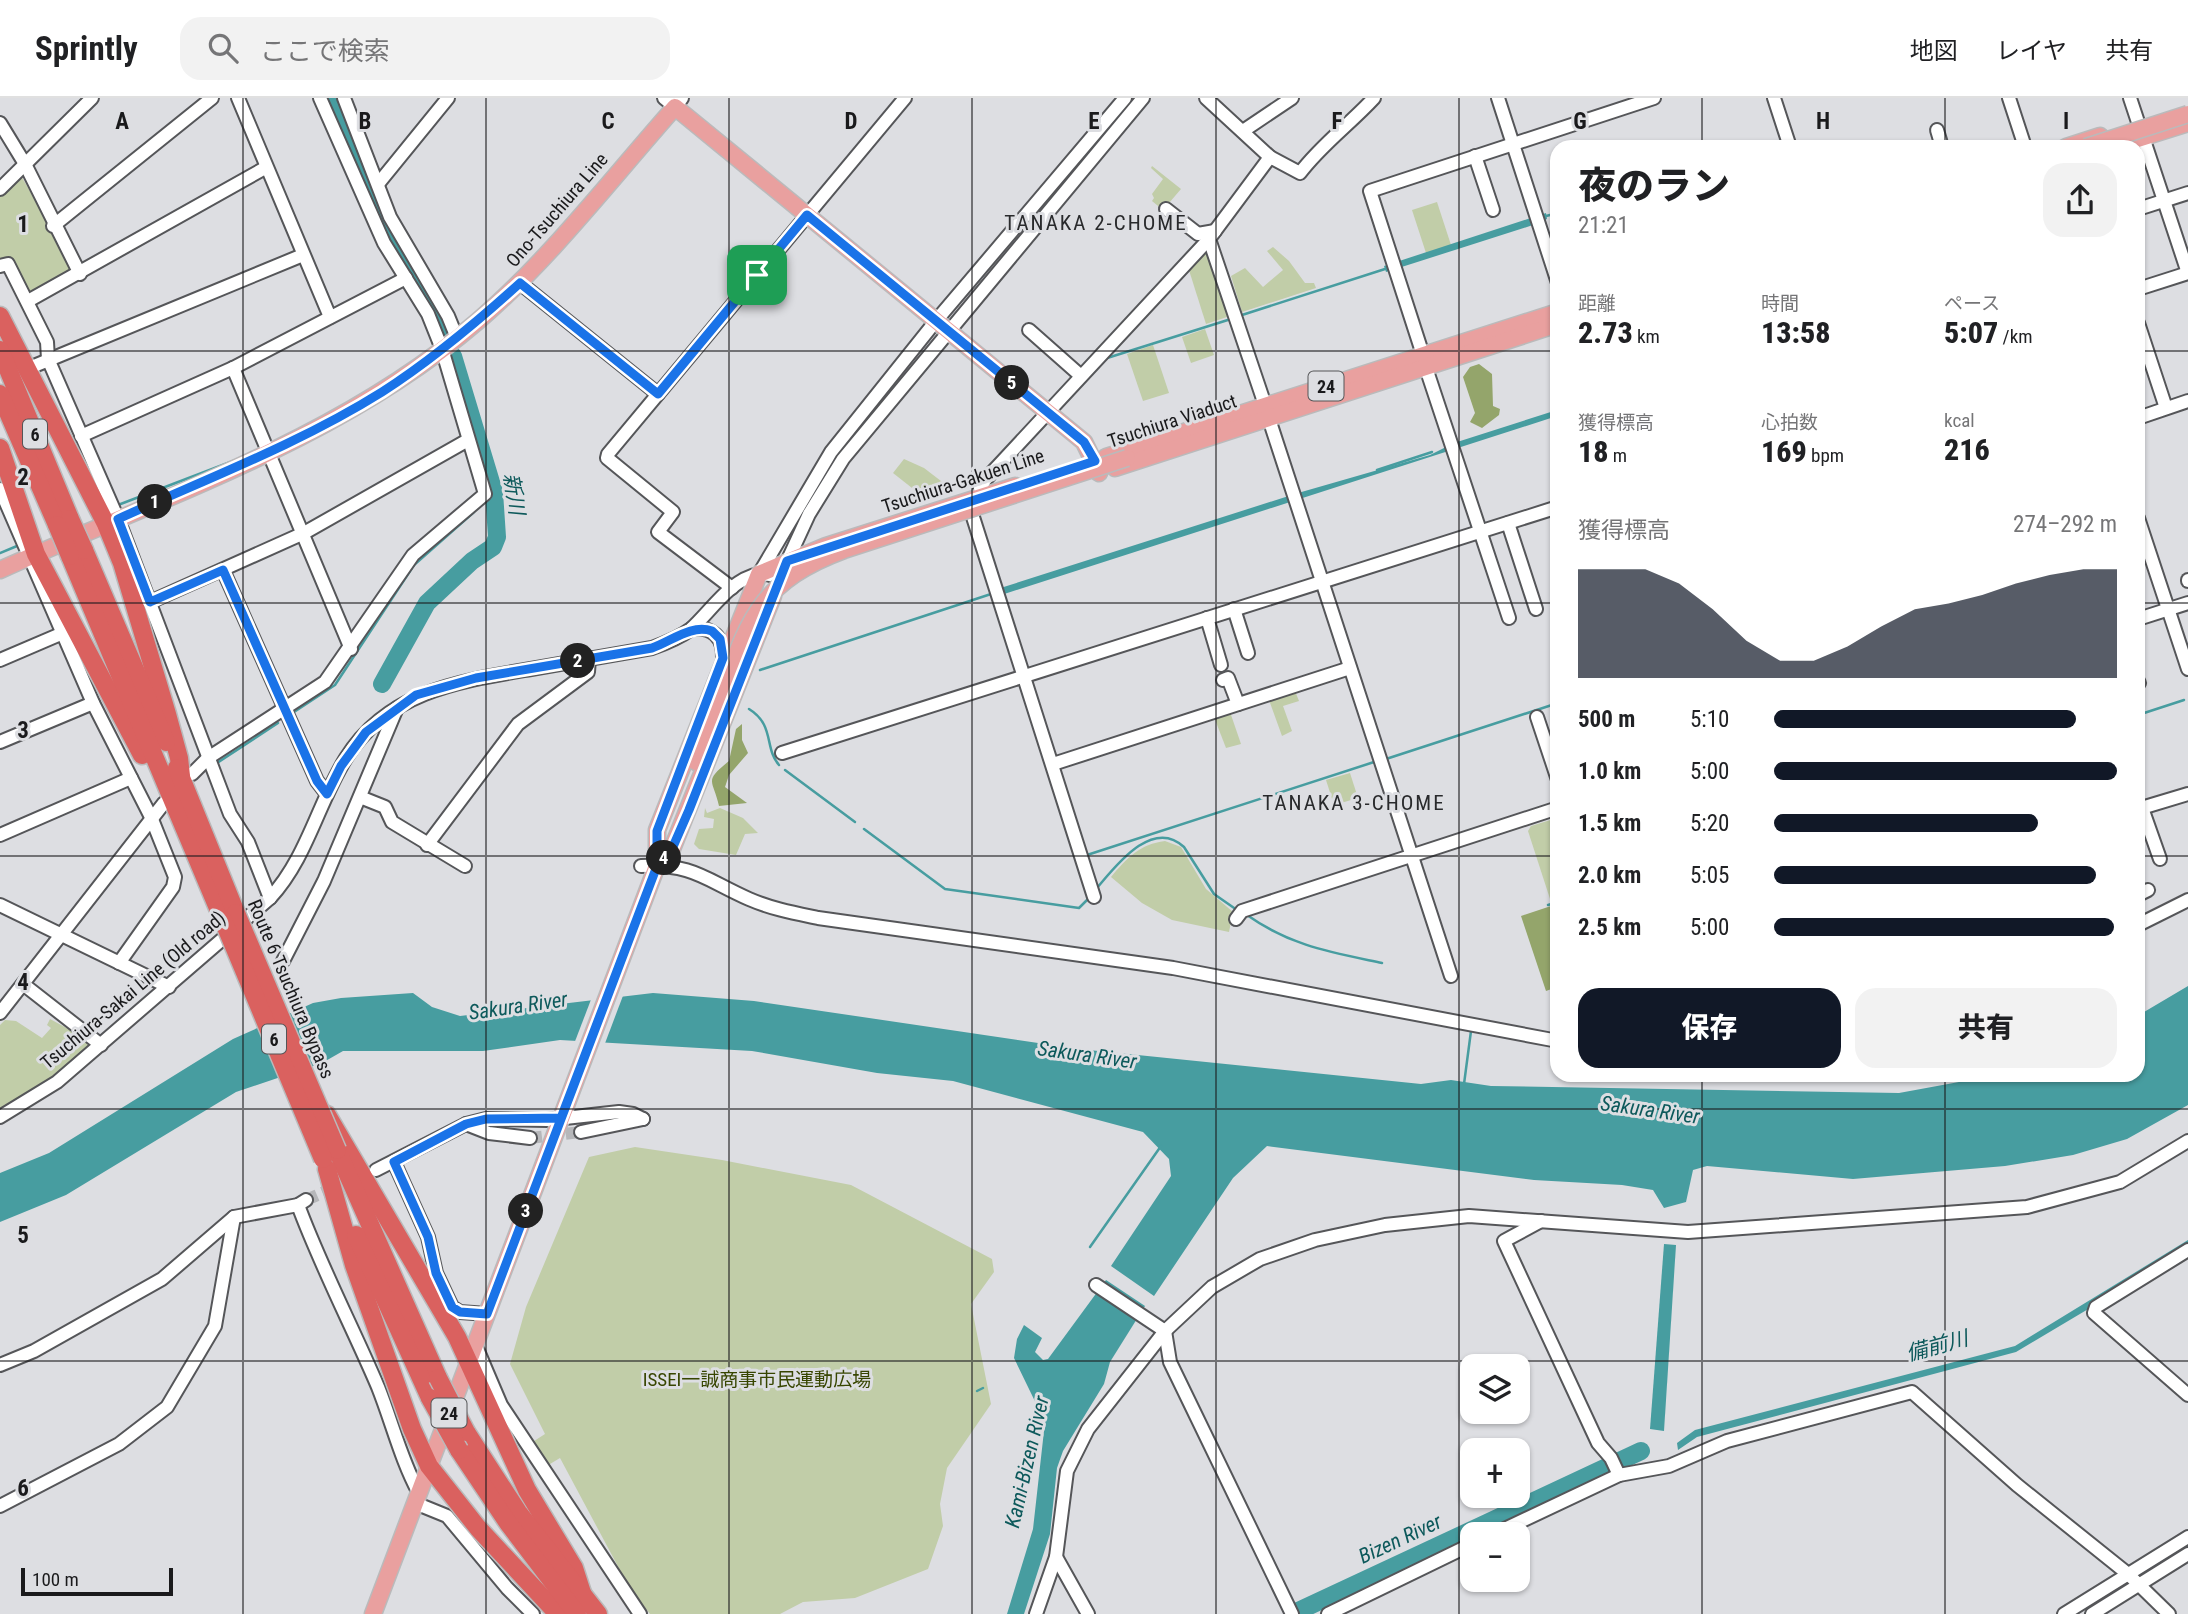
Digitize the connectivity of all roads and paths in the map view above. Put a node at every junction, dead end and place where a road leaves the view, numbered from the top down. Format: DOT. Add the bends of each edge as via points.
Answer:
graph roads {
  1 [pos="92,98"];
  2 [pos="212,98"];
  3 [pos="238,98"];
  4 [pos="320,98"];
  5 [pos="344,98"];
  6 [pos="448,98"];
  7 [pos="905,98"];
  8 [pos="1125,98"];
  9 [pos="1143,98"];
  10 [pos="1206,98"];
  11 [pos="1292,98"];
  12 [pos="1374,98"];
  13 [pos="1498,98"];
  14 [pos="1654,98"];
  15 [pos="1774,98"];
  16 [pos="2009,98"];
  17 [pos="2130,98"];
  18 [pos="674,101"];
  19 [pos="2188,107"];
  20 [pos="2188,114"];
  21 [pos="2188,122"];
  22 [pos="4,128"];
  23 [pos="1937,130"];
  24 [pos="2141,130"];
  25 [pos="1243,131"];
  26 [pos="1788,140"];
  27 [pos="1940,140"];
  28 [pos="2023,140"];
  29 [pos="2097,140"];
  30 [pos="2108,140"];
  31 [pos="2124,140"];
  32 [pos="2144,140"];
  33 [pos="2145,142"];
  34 [pos="1513,144"];
  35 [pos="1475,156"];
  36 [pos="1270,157"];
  37 [pos="25,164"];
  38 [pos="265,168"];
  39 [pos="378,184"];
  40 [pos="0,189"];
  41 [pos="2188,192"];
  42 [pos="2164,200"];
  43 [pos="2145,207"];
  44 [pos="1167,209"];
  45 [pos="1493,210"];
  46 [pos="807,215"];
  47 [pos="53,226"];
  48 [pos="1212,235"];
  49 [pos="303,255"];
  50 [pos="1550,258"];
  51 [pos="0,265"];
  52 [pos="2188,273"];
  53 [pos="80,274"];
  54 [pos="405,278"];
  55 [pos="520,283"];
  56 [pos="2145,287"];
  57 [pos="28,301"];
  58 [pos="1550,315"];
  59 [pos="0,316"];
  60 [pos="330,317"];
  61 [pos="1550,321"];
  62 [pos="935,322"];
  63 [pos="1550,326"];
  64 [pos="1028,330"];
  65 [pos="948,333"];
  66 [pos="457,338"];
  67 [pos="2145,344"];
  68 [pos="442,349"];
  69 [pos="0,350"];
  70 [pos="1423,355"];
  71 [pos="48,359"];
  72 [pos="34,366"];
  73 [pos="233,368"];
  74 [pos="1428,374"];
  75 [pos="1081,376"];
  76 [pos="0,394"];
  77 [pos="658,394"];
  78 [pos="1263,399"];
  79 [pos="2188,401"];
  80 [pos="2166,408"];
  81 [pos="1048,411"];
  82 [pos="2145,416"];
  83 [pos="1270,425"];
  84 [pos="81,436"];
  85 [pos="468,440"];
  86 [pos="0,448"];
  87 [pos="269,451"];
  88 [pos="1097,467"];
  89 [pos="0,489"];
  90 [pos="984,496"];
  91 [pos="1550,510"];
  92 [pos="972,514"];
  93 [pos="112,521"];
  94 [pos="64,522"];
  95 [pos="1508,523"];
  96 [pos="304,533"];
  97 [pos="1478,533"];
  98 [pos="2145,539"];
  99 [pos="32,556"];
  100 [pos="787,561"];
  101 [pos="0,570"];
  102 [pos="223,570"];
  103 [pos="759,574"];
  104 [pos="780,577"];
  105 [pos="1321,582"];
  106 [pos="732,588"];
  107 [pos="150,602"];
  108 [pos="2188,603"];
  109 [pos="1234,609"];
  110 [pos="1536,609"];
  111 [pos="2168,610"];
  112 [pos="2145,617"];
  113 [pos="1207,618"];
  114 [pos="1509,618"];
  115 [pos="691,629"];
  116 [pos="63,633"];
  117 [pos="351,649"];
  118 [pos="1248,653"];
  119 [pos="2186,654"];
  120 [pos="723,658"];
  121 [pos="589,659"];
  122 [pos="0,660"];
  123 [pos="1221,665"];
  124 [pos="1350,668"];
  125 [pos="2188,669"];
  126 [pos="1024,676"];
  127 [pos="1223,680"];
  128 [pos="93,703"];
  129 [pos="1238,704"];
  130 [pos="397,708"];
  131 [pos="285,709"];
  132 [pos="1537,717"];
  133 [pos="0,742"];
  134 [pos="782,753"];
  135 [pos="1550,756"];
  136 [pos="208,758"];
  137 [pos="1053,764"];
  138 [pos="131,778"];
  139 [pos="176,785"];
  140 [pos="327,794"];
  141 [pos="2188,794"];
  142 [pos="360,797"];
  143 [pos="2145,807"];
  144 [pos="1550,811"];
  145 [pos="151,817"];
  146 [pos="2145,821"];
  147 [pos="0,835"];
  148 [pos="427,845"];
  149 [pos="1412,856"];
  150 [pos="2160,859"];
  151 [pos="465,866"];
  152 [pos="650,870"];
  153 [pos="1094,897"];
  154 [pos="270,898"];
  155 [pos="2188,900"];
  156 [pos="0,905"];
  157 [pos="230,917"];
  158 [pos="1236,919"];
  159 [pos="2145,922"];
  160 [pos="61,934"];
  161 [pos="283,961"];
  162 [pos="119,963"];
  163 [pos="1451,975"];
  164 [pos="23,984"];
  165 [pos="169,987"];
  166 [pos="0,1013"];
  167 [pos="1550,1039"];
  168 [pos="101,1045"];
  169 [pos="564,1110"];
  170 [pos="0,1117"];
  171 [pos="466,1124"];
  172 [pos="581,1132"];
  173 [pos="530,1138"];
  174 [pos="2188,1142"];
  175 [pos="333,1156"];
  176 [pos="394,1162"];
  177 [pos="376,1170"];
  178 [pos="234,1217"];
  179 [pos="1541,1221"];
  180 [pos="2188,1250"];
  181 [pos="1096,1285"];
  182 [pos="487,1314"];
  183 [pos="1165,1331"];
  184 [pos="472,1352"];
  185 [pos="0,1365"];
  186 [pos="2188,1395"];
  187 [pos="429,1466"];
  188 [pos="1616,1467"];
  189 [pos="417,1498"];
  190 [pos="0,1506"];
  191 [pos="1516,1522"];
  192 [pos="2188,1537"];
  193 [pos="1460,1550"];
  194 [pos="2188,1554"];
  195 [pos="1056,1557"];
  196 [pos="2128,1574"];
  197 [pos="2137,1586"];
  198 [pos="581,1607"];
  199 [pos="1290,1611"];
  200 [pos="373,1614"];
  201 [pos="533,1614"];
  202 [pos="558,1614"];
  203 [pos="598,1614"];
  204 [pos="640,1614"];
  205 [pos="1036,1614"];
  206 [pos="1088,1614"];
  207 [pos="1328,1614"];
  208 [pos="2064,1614"];
  209 [pos="2092,1614"];
  210 [pos="2169,1614"];
  1 -- 37 [label="street"];
  2 -- 47 [label="street"];
  3 -- 38 [label="street"];
  4 -- 54 [label="street" via="366,206"];
  5 -- 39 [label="street"];
  6 -- 39 [label="street"];
  7 -- 46 [label="street"];
  8 -- 62 [label="street"];
  9 -- 65 [label="street"];
  10 -- 25 [label="street"];
  11 -- 25 [label="street"];
  12 -- 36 [label="street" via="1316,151 1300,173"];
  13 -- 34 [label="street"];
  14 -- 34 [label="street"];
  15 -- 26 [label="street"];
  16 -- 28 [label="street"];
  17 -- 24 [label="street"];
  18 -- 46 [label="main road, Ono-Tsuchiura Line"];
  18 -- 55 [label="main road, Ono-Tsuchiura Line"];
  19 -- 24 [label="main road"];
  20 -- 30 [label="main road, bridge"];
  21 -- 24 [label="main road"];
  22 -- 37 [label="street"];
  23 -- 27 [label="street"];
  24 -- 29 [label="main road"];
  24 -- 31 [label="main road"];
  24 -- 32 [label="street"];
  25 -- 36 [label="street"];
  33 -- 42 [label="street"];
  34 -- 35 [label="street"];
  34 -- 50 [label="street"];
  35 -- 45 [label="street"];
  35 -- 70 [label="street" via="1370,191"];
  36 -- 48 [label="street"];
  37 -- 40 [label="street"];
  37 -- 47 [label="street"];
  38 -- 49 [label="street"];
  38 -- 53 [label="street"];
  39 -- 66 [label="street" via="401,239"];
  41 -- 42 [label="street"];
  42 -- 43 [label="street"];
  42 -- 52 [label="street"];
  44 -- 48 [label="street" via="1198,234"];
  46 -- 62 [label="main road, Ono-Tsuchiura Line"];
  46 -- 77 [label="street"];
  47 -- 53 [label="street"];
  48 -- 75 [label="street"];
  48 -- 78 [label="street"];
  49 -- 60 [label="street"];
  49 -- 71 [label="street"];
  51 -- 57 [label="street" via="8,264"];
  52 -- 56 [label="street"];
  53 -- 57 [label="street"];
  54 -- 60 [label="street"];
  54 -- 68 [label="street" via="428,314"];
  55 -- 66 [label="main road, Ono-Tsuchiura Line"];
  55 -- 77 [label="street"];
  57 -- 71 [label="street" via="47,342"];
  58 -- 70 [label="main road, Tsuchiura-Gakuen Line / 24"];
  59 -- 93 [label="highway"];
  60 -- 73 [label="street"];
  61 -- 152 [label="main road, Tsuchiura Viaduct / 24, bridge" via="809,563 780,583 756,613"];
  62 -- 65 [label="main road, Ono-Tsuchiura Line"];
  62 -- 103 [label="street" via="831,452"];
  63 -- 88 [label="main road, Tsuchiura-Gakuen Line / 24"];
  64 -- 75 [label="street"];
  65 -- 81 [label="main road, Ono-Tsuchiura Line"];
  65 -- 100 [label="street" via="843,459"];
  66 -- 68 [label="main road, Ono-Tsuchiura Line"];
  67 -- 80 [label="street"];
  68 -- 85 [label="street"];
  68 -- 87 [label="main road, Ono-Tsuchiura Line" via="373,397"];
  69 -- 94 [label="highway, Route 6 Tsuchiura Bypass / 6"];
  70 -- 88 [label="main road, Tsuchiura-Gakuen Line / 24"];
  71 -- 72 [label="street"];
  71 -- 84 [label="street"];
  73 -- 84 [label="street"];
  73 -- 87 [label="street"];
  74 -- 97 [label="street"];
  75 -- 81 [label="street"];
  76 -- 94 [label="highway, Route 6 Tsuchiura Bypass / 6"];
  77 -- 106 [label="street" via="607,458 673,512 658,532"];
  79 -- 80 [label="street"];
  80 -- 82 [label="street"];
  81 -- 88 [label="main road, Ono-Tsuchiura Line" via="1084,442"];
  81 -- 90 [label="street" via="985,480 980,488"];
  83 -- 105 [label="street"];
  84 -- 93 [label="street"];
  85 -- 96 [label="street"];
  85 -- 117 [label="street" via="485,494 413,555"];
  86 -- 99 [label="highway"];
  87 -- 93 [label="main road, Ono-Tsuchiura Line"];
  87 -- 96 [label="street"];
  88 -- 90 [label="main road, Tsuchiura-Gakuen Line / 24"];
  88 -- 92 [label="main road, Tsuchiura-Gakuen Line / 24"];
  89 -- 99 [label="street"];
  90 -- 100 [label="main road, Tsuchiura-Gakuen Line / 24"];
  91 -- 95 [label="street"];
  92 -- 104 [label="main road, Tsuchiura-Gakuen Line / 24"];
  92 -- 126 [label="street"];
  93 -- 99 [label="main road, Ono-Tsuchiura Line"];
  93 -- 107 [label="street"];
  93 -- 139 [label="highway" via="180,758"];
  94 -- 139 [label="highway, Route 6 Tsuchiura Bypass / 6, bridge"];
  95 -- 97 [label="street"];
  95 -- 110 [label="street"];
  96 -- 102 [label="street"];
  96 -- 117 [label="street"];
  97 -- 105 [label="street"];
  97 -- 114 [label="street"];
  98 -- 111 [label="street"];
  99 -- 101 [label="main road, Ono-Tsuchiura Line"];
  99 -- 116 [label="street"];
  99 -- 139 [label="highway" via="146,763"];
  100 -- 103 [label="main road, Tsuchiura-Gakuen Line / 24"];
  100 -- 104 [label="street"];
  102 -- 107 [label="street"];
  102 -- 131 [label="street"];
  103 -- 104 [label="street"];
  103 -- 106 [label="street, Tsuchiura-Sakai Line (Old road)"];
  103 -- 120 [label="main road, 24"];
  104 -- 152 [label="main road, 24" via="681,829 672,849"];
  105 -- 109 [label="street"];
  105 -- 124 [label="street"];
  106 -- 115 [label="street, Tsuchiura-Sakai Line (Old road)"];
  107 -- 136 [label="street"];
  108 -- 111 [label="street"];
  109 -- 113 [label="street"];
  109 -- 118 [label="street"];
  111 -- 112 [label="street"];
  111 -- 119 [label="street"];
  113 -- 123 [label="street"];
  113 -- 126 [label="street"];
  115 -- 120 [label="street" via="702,627 716,634"];
  115 -- 121 [label="street, Tsuchiura-Sakai Line (Old road)" via="652,648"];
  116 -- 122 [label="street"];
  116 -- 128 [label="street"];
  117 -- 131 [label="street" via="325,682"];
  119 -- 125 [label="street"];
  120 -- 152 [label="main road, 24" via="657,831"];
  121 -- 130 [label="street, Tsuchiura-Sakai Line (Old road)" via="476,678 416,695"];
  121 -- 148 [label="street" via="588,673 518,724"];
  124 -- 129 [label="street"];
  124 -- 149 [label="street"];
  126 -- 134 [label="street"];
  126 -- 137 [label="street"];
  127 -- 129 [label="street" via="1228,678"];
  128 -- 133 [label="street"];
  128 -- 138 [label="street"];
  129 -- 137 [label="street"];
  130 -- 140 [label="street, Tsuchiura-Sakai Line (Old road)" via="353,747"];
  130 -- 142 [label="street"];
  131 -- 136 [label="street"];
  131 -- 140 [label="street"];
  132 -- 135 [label="street"];
  136 -- 139 [label="street"];
  136 -- 154 [label="street"];
  137 -- 153 [label="street"];
  138 -- 145 [label="street"];
  138 -- 147 [label="street"];
  139 -- 145 [label="street"];
  139 -- 157 [label="highway, Route 6 Tsuchiura Bypass / 6"];
  140 -- 154 [label="street, Tsuchiura-Sakai Line (Old road)" via="297,861"];
  141 -- 143 [label="street"];
  142 -- 148 [label="street" via="386,807 392,822"];
  142 -- 161 [label="street"];
  144 -- 149 [label="street"];
  145 -- 160 [label="street"];
  145 -- 162 [label="street" via="175,877 173,887"];
  146 -- 150 [label="street"];
  148 -- 151 [label="street"];
  149 -- 158 [label="street" via="1242,911"];
  149 -- 163 [label="street"];
  152 -- 167 [label="street" via="672,865 699,872 750,899 804,915 1173,968"];
  152 -- 169 [label="main road, 24"];
  154 -- 165 [label="street, Tsuchiura-Sakai Line (Old road)"];
  155 -- 159 [label="street"];
  156 -- 160 [label="street"];
  157 -- 175 [label="highway, Route 6 Tsuchiura Bypass / 6, bridge"];
  157 -- 175 [label="highway, Route 6 Tsuchiura Bypass / 6, bridge" via="317,1105"];
  160 -- 162 [label="street"];
  160 -- 164 [label="street"];
  162 -- 165 [label="street"];
  164 -- 166 [label="street"];
  164 -- 168 [label="street"];
  165 -- 168 [label="street, Tsuchiura-Sakai Line (Old road)"];
  168 -- 170 [label="street, Tsuchiura-Sakai Line (Old road)" via="57,1082"];
  169 -- 171 [label="street"];
  169 -- 172 [label="street" via="619,1112 643,1119"];
  169 -- 182 [label="main road, 24"];
  171 -- 173 [label="street" via="489,1133"];
  171 -- 176 [label="street"];
  174 -- 179 [label="street" via="2120,1182 2026,1207 1674,1231"];
  175 -- 184 [label="highway"];
  175 -- 187 [label="highway" via="354,1265"];
  175 -- 198 [label="highway, Route 6 Tsuchiura Bypass / 6, bridge" via="466,1432"];
  175 -- 198 [label="highway, Route 6 Tsuchiura Bypass / 6, bridge" via="394,1325 430,1398 515,1534"];
  176 -- 177 [label="street"];
  176 -- 182 [label="street" via="428,1237 436,1273 452,1307"];
  178 -- 185 [label="street" via="163,1279"];
  178 -- 189 [label="street" via="302,1202 322,1268 397,1433"];
  178 -- 190 [label="street" via="215,1326 167,1407 119,1444"];
  179 -- 183 [label="street" via="1469,1216 1385,1225 1315,1240 1260,1259 1212,1287"];
  179 -- 188 [label="street" via="1504,1241 1598,1443"];
  180 -- 186 [label="street" via="2096,1307 2094,1313"];
  181 -- 183 [label="street"];
  182 -- 184 [label="main road, 24"];
  183 -- 195 [label="street" via="1088,1429 1067,1471"];
  183 -- 199 [label="street" via="1170,1363"];
  184 -- 187 [label="main road, 24"];
  184 -- 198 [label="highway" via="527,1490 575,1568"];
  184 -- 204 [label="street" via="501,1405"];
  187 -- 189 [label="main road, 24"];
  187 -- 202 [label="highway" via="478,1528"];
  188 -- 191 [label="street"];
  188 -- 196 [label="street" via="1669,1466 1727,1441 1912,1392"];
  189 -- 200 [label="main road, 24"];
  189 -- 201 [label="street" via="447,1516"];
  192 -- 196 [label="street"];
  193 -- 207 [label="street"];
  194 -- 197 [label="street"];
  195 -- 205 [label="street"];
  195 -- 206 [label="street"];
  196 -- 197 [label="street"];
  196 -- 208 [label="street"];
  197 -- 209 [label="street"];
  197 -- 210 [label="street"];
  198 -- 203 [label="highway, Route 6 Tsuchiura Bypass / 6"];
}
